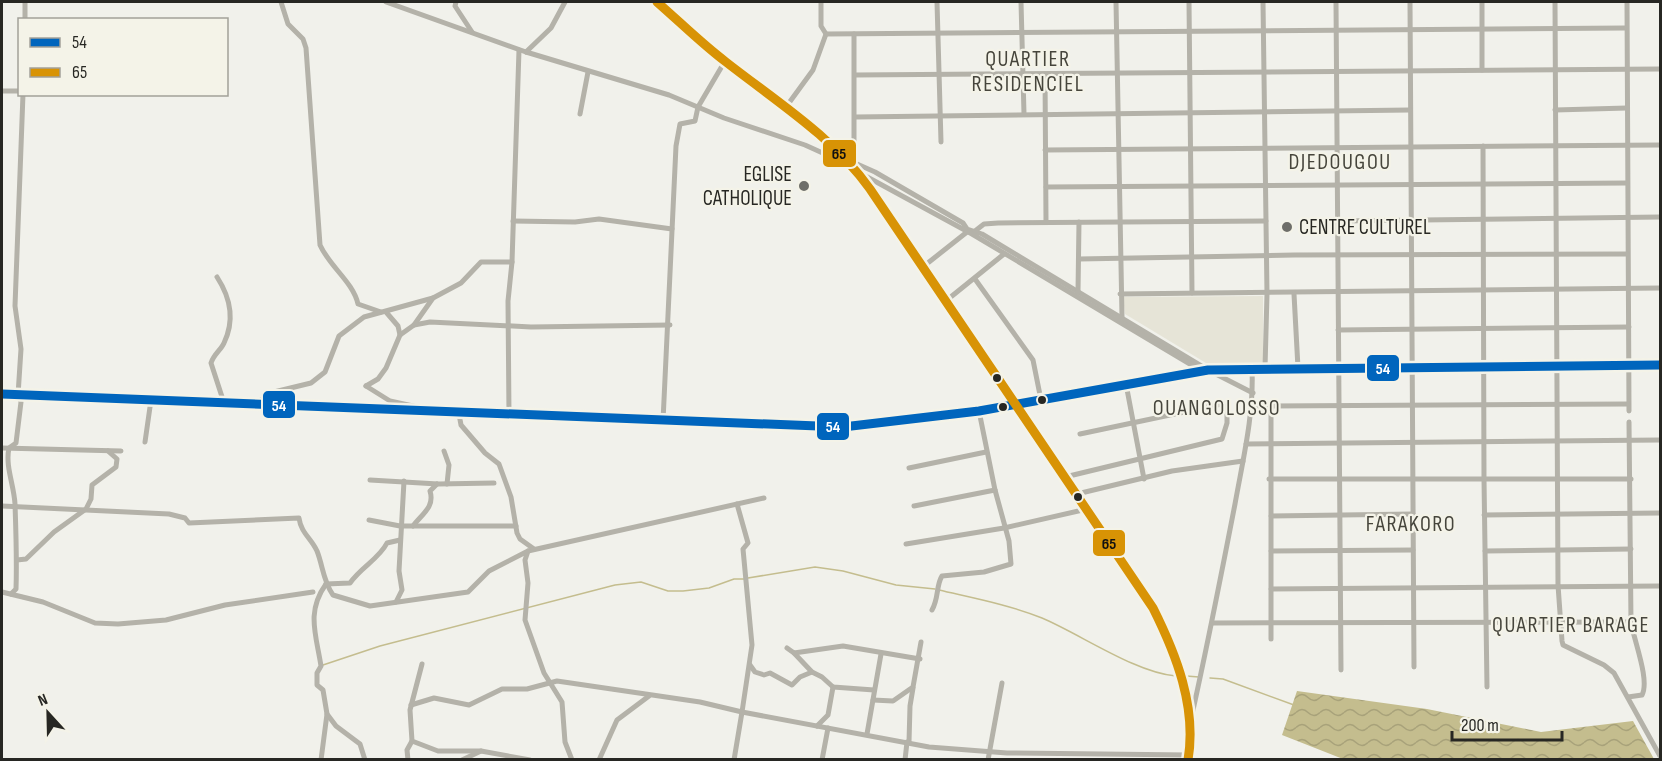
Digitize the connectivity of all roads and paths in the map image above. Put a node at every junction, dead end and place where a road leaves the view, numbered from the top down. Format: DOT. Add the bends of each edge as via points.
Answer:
graph roads {
  1 [pos="25,2"];
  2 [pos="281,2"];
  3 [pos="386,2"];
  4 [pos="456,2"];
  5 [pos="565,2"];
  6 [pos="657,2"];
  7 [pos="821,2"];
  8 [pos="937,2"];
  9 [pos="1021,2"];
  10 [pos="1116,2"];
  11 [pos="1189,2"];
  12 [pos="1263,2"];
  13 [pos="1336,2"];
  14 [pos="1410,2"];
  15 [pos="1482,2"];
  16 [pos="1555,2"];
  17 [pos="1627,2"];
  18 [pos="25,18"];
  19 [pos="1625,28"];
  20 [pos="1555,29"];
  21 [pos="1337,30"];
  22 [pos="1117,31"];
  23 [pos="1189,31"];
  24 [pos="1264,31"];
  25 [pos="1410,31"];
  26 [pos="1482,31"];
  27 [pos="472,32"];
  28 [pos="1021,32"];
  29 [pos="939,33"];
  30 [pos="826,34"];
  31 [pos="854,34"];
  32 [pos="519,50"];
  33 [pos="526,52"];
  34 [pos="724,61"];
  35 [pos="1627,68"];
  36 [pos="1556,69"];
  37 [pos="1660,69"];
  38 [pos="1482,70"];
  39 [pos="1338,71"];
  40 [pos="588,72"];
  41 [pos="1117,72"];
  42 [pos="1189,72"];
  43 [pos="1410,72"];
  44 [pos="1264,73"];
  45 [pos="1022,74"];
  46 [pos="1046,74"];
  47 [pos="855,75"];
  48 [pos="939,75"];
  49 [pos="2,91"];
  50 [pos="18,91"];
  51 [pos="23,96"];
  52 [pos="698,107"];
  53 [pos="786,107"];
  54 [pos="1627,108"];
  55 [pos="1410,110"];
  56 [pos="1554,110"];
  57 [pos="1264,111"];
  58 [pos="1338,111"];
  59 [pos="1191,112"];
  60 [pos="580,114"];
  61 [pos="1024,114"];
  62 [pos="1046,114"];
  63 [pos="1118,114"];
  64 [pos="939,116"];
  65 [pos="855,117"];
  66 [pos="941,142"];
  67 [pos="1660,145"];
  68 [pos="1483,146"];
  69 [pos="1555,146"];
  70 [pos="1628,146"];
  71 [pos="1191,148"];
  72 [pos="1410,148"];
  73 [pos="1118,149"];
  74 [pos="1265,149"];
  75 [pos="1339,149"];
  76 [pos="1046,150"];
  77 [pos="848,160"];
  78 [pos="856,170"];
  79 [pos="1627,183"];
  80 [pos="1484,184"];
  81 [pos="1555,184"];
  82 [pos="1410,185"];
  83 [pos="1119,186"];
  84 [pos="1191,186"];
  85 [pos="1266,186"];
  86 [pos="1338,186"];
  87 [pos="1046,187"];
  88 [pos="1627,217"];
  89 [pos="1660,217"];
  90 [pos="1411,219"];
  91 [pos="1555,219"];
  92 [pos="1483,220"];
  93 [pos="513,221"];
  94 [pos="1266,221"];
  95 [pos="1338,221"];
  96 [pos="1046,222"];
  97 [pos="1079,222"];
  98 [pos="1119,222"];
  99 [pos="1191,222"];
  100 [pos="672,229"];
  101 [pos="972,232"];
  102 [pos="1004,254"];
  103 [pos="1483,254"];
  104 [pos="1557,254"];
  105 [pos="1628,254"];
  106 [pos="1412,255"];
  107 [pos="1339,256"];
  108 [pos="1266,257"];
  109 [pos="1121,258"];
  110 [pos="1192,259"];
  111 [pos="1079,260"];
  112 [pos="512,262"];
  113 [pos="924,266"];
  114 [pos="217,277"];
  115 [pos="975,279"];
  116 [pos="1660,288"];
  117 [pos="1556,290"];
  118 [pos="1339,291"];
  119 [pos="1412,291"];
  120 [pos="1485,291"];
  121 [pos="1629,291"];
  122 [pos="1077,293"];
  123 [pos="1120,294"];
  124 [pos="1192,294"];
  125 [pos="1267,294"];
  126 [pos="1294,294"];
  127 [pos="433,298"];
  128 [pos="947,300"];
  129 [pos="383,312"];
  130 [pos="1122,317"];
  131 [pos="414,325"];
  132 [pos="669,325"];
  133 [pos="508,327"];
  134 [pos="1629,327"];
  135 [pos="1556,328"];
  136 [pos="1485,329"];
  137 [pos="1338,330"];
  138 [pos="1412,330"];
  139 [pos="400,335"];
  140 [pos="1412,365"];
  141 [pos="1629,365"];
  142 [pos="1660,365"];
  143 [pos="1339,367"];
  144 [pos="1484,367"];
  145 [pos="1556,367"];
  146 [pos="1265,368"];
  147 [pos="1298,368"];
  148 [pos="1208,369"];
  149 [pos="1252,369"];
  150 [pos="1200,370"];
  151 [pos="1126,384"];
  152 [pos="1253,393"];
  153 [pos="2,394"];
  154 [pos="18,395"];
  155 [pos="151,400"];
  156 [pos="1041,400"];
  157 [pos="224,403"];
  158 [pos="1484,403"];
  159 [pos="255,404"];
  160 [pos="1017,404"];
  161 [pos="1557,404"];
  162 [pos="1628,404"];
  163 [pos="1339,405"];
  164 [pos="1413,405"];
  165 [pos="1252,406"];
  166 [pos="1270,406"];
  167 [pos="979,411"];
  168 [pos="1629,411"];
  169 [pos="427,412"];
  170 [pos="459,414"];
  171 [pos="509,415"];
  172 [pos="663,421"];
  173 [pos="1629,422"];
  174 [pos="1134,424"];
  175 [pos="1080,434"];
  176 [pos="1630,440"];
  177 [pos="1660,440"];
  178 [pos="1414,441"];
  179 [pos="1557,441"];
  180 [pos="145,442"];
  181 [pos="1340,442"];
  182 [pos="1485,443"];
  183 [pos="1246,444"];
  184 [pos="1269,444"];
  185 [pos="2,448"];
  186 [pos="9,448"];
  187 [pos="108,451"];
  188 [pos="444,451"];
  189 [pos="121,452"];
  190 [pos="986,452"];
  191 [pos="1140,457"];
  192 [pos="1243,461"];
  193 [pos="909,468"];
  194 [pos="1065,477"];
  195 [pos="1558,477"];
  196 [pos="1144,479"];
  197 [pos="1269,479"];
  198 [pos="1340,479"];
  199 [pos="1484,479"];
  200 [pos="1630,479"];
  201 [pos="370,480"];
  202 [pos="1413,480"];
  203 [pos="404,481"];
  204 [pos="494,483"];
  205 [pos="438,484"];
  206 [pos="447,484"];
  207 [pos="994,490"];
  208 [pos="1077,494"];
  209 [pos="764,498"];
  210 [pos="737,504"];
  211 [pos="2,506"];
  212 [pos="15,506"];
  213 [pos="914,506"];
  214 [pos="86,509"];
  215 [pos="1087,509"];
  216 [pos="1631,512"];
  217 [pos="1559,513"];
  218 [pos="1660,513"];
  219 [pos="1341,514"];
  220 [pos="1413,514"];
  221 [pos="1484,515"];
  222 [pos="1270,516"];
  223 [pos="369,520"];
  224 [pos="400,526"];
  225 [pos="413,526"];
  226 [pos="516,526"];
  227 [pos="1004,528"];
  228 [pos="400,540"];
  229 [pos="906,544"];
  230 [pos="1631,549"];
  231 [pos="531,550"];
  232 [pos="1271,550"];
  233 [pos="1341,550"];
  234 [pos="1413,550"];
  235 [pos="1560,550"];
  236 [pos="1485,551"];
  237 [pos="17,560"];
  238 [pos="326,585"];
  239 [pos="1486,585"];
  240 [pos="1558,585"];
  241 [pos="1630,586"];
  242 [pos="1660,586"];
  243 [pos="1414,587"];
  244 [pos="1341,588"];
  245 [pos="1271,589"];
  246 [pos="2,592"];
  247 [pos="313,592"];
  248 [pos="11,594"];
  249 [pos="396,602"];
  250 [pos="932,610"];
  251 [pos="1486,622"];
  252 [pos="1631,622"];
  253 [pos="1213,623"];
  254 [pos="1341,623"];
  255 [pos="1414,623"];
  256 [pos="1559,623"];
  257 [pos="1270,625"];
  258 [pos="1271,639"];
  259 [pos="921,642"];
  260 [pos="787,648"];
  261 [pos="794,653"];
  262 [pos="881,654"];
  263 [pos="920,659"];
  264 [pos="422,664"];
  265 [pos="750,665"];
  266 [pos="1414,666"];
  267 [pos="1341,670"];
  268 [pos="812,672"];
  269 [pos="549,682"];
  270 [pos="1002,683"];
  271 [pos="833,687"];
  272 [pos="913,687"];
  273 [pos="1487,687"];
  274 [pos="874,690"];
  275 [pos="649,696"];
  276 [pos="1628,697"];
  277 [pos="873,700"];
  278 [pos="411,705"];
  279 [pos="742,712"];
  280 [pos="327,714"];
  281 [pos="1190,724"];
  282 [pos="817,726"];
  283 [pos="828,728"];
  284 [pos="867,734"];
  285 [pos="412,741"];
  286 [pos="908,742"];
  287 [pos="481,751"];
  288 [pos="989,751"];
  289 [pos="1139,755"];
  290 [pos="1660,756"];
  291 [pos="1188,757"];
  292 [pos="321,759"];
  293 [pos="365,759"];
  294 [pos="408,759"];
  295 [pos="462,759"];
  296 [pos="530,759"];
  297 [pos="572,759"];
  298 [pos="599,759"];
  299 [pos="734,759"];
  300 [pos="822,759"];
  301 [pos="905,759"];
  302 [pos="988,759"];
  303 [pos="1130,759"];
  1 -- 18 [label="street"];
  2 -- 129 [label="street" via="288,24 306,48 320,246 334,270 356,292 358,304"];
  3 -- 27 [label="street"];
  4 -- 27 [label="street"];
  5 -- 33 [label="street" via="551,28"];
  6 -- 34 [label="highway"];
  7 -- 30 [label="street" via="821,26"];
  8 -- 29 [label="street"];
  9 -- 28 [label="street"];
  10 -- 22 [label="street"];
  11 -- 23 [label="street"];
  12 -- 24 [label="street"];
  13 -- 21 [label="street"];
  14 -- 25 [label="street"];
  15 -- 26 [label="street"];
  16 -- 20 [label="street"];
  17 -- 19 [label="street"];
  19 -- 20 [label="street"];
  19 -- 35 [label="street"];
  20 -- 26 [label="street"];
  20 -- 36 [label="street"];
  21 -- 24 [label="street"];
  21 -- 25 [label="street"];
  21 -- 39 [label="street"];
  22 -- 23 [label="street"];
  22 -- 28 [label="street"];
  22 -- 41 [label="street"];
  23 -- 24 [label="street"];
  23 -- 42 [label="street"];
  24 -- 44 [label="street"];
  25 -- 26 [label="street"];
  25 -- 43 [label="street"];
  26 -- 38 [label="street"];
  27 -- 32 [label="street"];
  28 -- 29 [label="street"];
  28 -- 45 [label="street"];
  29 -- 31 [label="street"];
  29 -- 48 [label="street"];
  30 -- 31 [label="street"];
  30 -- 53 [label="street" via="813,70"];
  31 -- 47 [label="street"];
  32 -- 33 [label="street"];
  32 -- 93 [label="street"];
  33 -- 40 [label="street"];
  34 -- 52 [label="street"];
  34 -- 53 [label="highway"];
  35 -- 36 [label="street"];
  35 -- 37 [label="street"];
  35 -- 54 [label="street"];
  36 -- 38 [label="street"];
  36 -- 56 [label="street"];
  38 -- 43 [label="street"];
  39 -- 43 [label="street"];
  39 -- 44 [label="street"];
  39 -- 58 [label="street"];
  40 -- 52 [label="street" via="655,90"];
  40 -- 60 [label="street"];
  41 -- 42 [label="street"];
  41 -- 46 [label="street"];
  41 -- 63 [label="street"];
  42 -- 44 [label="street"];
  42 -- 59 [label="street"];
  43 -- 55 [label="street"];
  44 -- 57 [label="street"];
  45 -- 46 [label="street"];
  45 -- 48 [label="street"];
  45 -- 61 [label="street"];
  46 -- 62 [label="street"];
  47 -- 48 [label="street"];
  47 -- 65 [label="street"];
  48 -- 64 [label="street"];
  49 -- 50 [label="street"];
  51 -- 154 [label="street" via="15,306 21,349"];
  52 -- 78 [label="street" via="806,145"];
  52 -- 100 [label="street" via="695,121 680,124"];
  53 -- 77 [label="highway"];
  54 -- 56 [label="street"];
  54 -- 70 [label="street"];
  55 -- 58 [label="street"];
  55 -- 72 [label="street"];
  56 -- 69 [label="street"];
  57 -- 58 [label="street"];
  57 -- 59 [label="street"];
  57 -- 74 [label="street"];
  58 -- 75 [label="street"];
  59 -- 63 [label="street"];
  59 -- 71 [label="street"];
  61 -- 62 [label="street"];
  61 -- 64 [label="street"];
  62 -- 63 [label="street"];
  62 -- 76 [label="street"];
  63 -- 73 [label="street"];
  64 -- 65 [label="street"];
  64 -- 66 [label="street"];
  65 -- 77 [label="street" via="854,153"];
  67 -- 70 [label="street"];
  68 -- 69 [label="street"];
  68 -- 72 [label="street"];
  68 -- 80 [label="street"];
  69 -- 70 [label="street"];
  69 -- 81 [label="street"];
  70 -- 79 [label="street"];
  71 -- 73 [label="street"];
  71 -- 74 [label="street"];
  71 -- 84 [label="street"];
  72 -- 75 [label="street"];
  72 -- 82 [label="street"];
  73 -- 76 [label="street"];
  73 -- 83 [label="street"];
  74 -- 75 [label="street"];
  74 -- 85 [label="street"];
  75 -- 86 [label="street"];
  76 -- 87 [label="street"];
  77 -- 78 [label="highway"];
  77 -- 101 [label="street" via="963,223"];
  78 -- 101 [label="street"];
  78 -- 113 [label="highway"];
  79 -- 81 [label="street"];
  79 -- 88 [label="street"];
  80 -- 81 [label="street"];
  80 -- 82 [label="street"];
  80 -- 92 [label="street"];
  81 -- 91 [label="street"];
  82 -- 86 [label="street"];
  82 -- 90 [label="street"];
  83 -- 84 [label="street"];
  83 -- 87 [label="street"];
  83 -- 98 [label="street"];
  84 -- 85 [label="street"];
  84 -- 99 [label="street"];
  85 -- 86 [label="street"];
  85 -- 94 [label="street"];
  86 -- 95 [label="street"];
  87 -- 96 [label="street"];
  88 -- 89 [label="street"];
  88 -- 91 [label="street"];
  88 -- 105 [label="street"];
  90 -- 92 [label="street"];
  90 -- 95 [label="street"];
  90 -- 106 [label="street"];
  91 -- 92 [label="street"];
  91 -- 104 [label="street"];
  92 -- 103 [label="street"];
  93 -- 100 [label="street" via="599,219"];
  93 -- 112 [label="street"];
  94 -- 99 [label="street"];
  94 -- 108 [label="street"];
  95 -- 107 [label="street"];
  96 -- 97 [label="street"];
  96 -- 101 [label="street" via="989,223"];
  97 -- 98 [label="street"];
  97 -- 111 [label="street"];
  98 -- 99 [label="street"];
  98 -- 109 [label="street"];
  99 -- 110 [label="street"];
  100 -- 132 [label="street"];
  101 -- 102 [label="street"];
  101 -- 113 [label="street"];
  101 -- 122 [label="street"];
  102 -- 115 [label="street"];
  102 -- 122 [label="street"];
  103 -- 104 [label="street"];
  103 -- 106 [label="street"];
  103 -- 120 [label="street"];
  104 -- 105 [label="street"];
  104 -- 117 [label="street"];
  105 -- 121 [label="street"];
  106 -- 107 [label="street"];
  106 -- 119 [label="street"];
  107 -- 108 [label="street"];
  107 -- 118 [label="street"];
  108 -- 110 [label="street"];
  108 -- 125 [label="street"];
  109 -- 110 [label="street"];
  109 -- 111 [label="street"];
  109 -- 123 [label="street"];
  110 -- 124 [label="street"];
  111 -- 122 [label="street"];
  112 -- 127 [label="street" via="481,262 461,283"];
  112 -- 133 [label="street"];
  113 -- 128 [label="highway"];
  114 -- 157 [label="street" via="231,306 225,342 211,363"];
  115 -- 128 [label="street"];
  115 -- 156 [label="street" via="1033,360"];
  116 -- 121 [label="street"];
  117 -- 120 [label="street"];
  117 -- 121 [label="street"];
  117 -- 135 [label="street"];
  118 -- 119 [label="street"];
  118 -- 126 [label="street"];
  118 -- 137 [label="street"];
  119 -- 120 [label="street"];
  119 -- 138 [label="street"];
  120 -- 136 [label="street"];
  121 -- 134 [label="street"];
  122 -- 130 [label="street"];
  122 -- 150 [label="street"];
  123 -- 124 [label="street"];
  123 -- 130 [label="street"];
  124 -- 125 [label="street"];
  125 -- 126 [label="street"];
  125 -- 146 [label="street"];
  126 -- 147 [label="street"];
  127 -- 129 [label="street"];
  127 -- 131 [label="street"];
  128 -- 160 [label="highway"];
  129 -- 139 [label="street" via="398,326"];
  129 -- 159 [label="street" via="364,317 339,336 325,372 311,383 274,392"];
  130 -- 148 [label="street"];
  131 -- 133 [label="street" via="430,322"];
  131 -- 139 [label="street"];
  132 -- 133 [label="street"];
  132 -- 172 [label="street"];
  133 -- 171 [label="street"];
  134 -- 135 [label="street"];
  134 -- 141 [label="street"];
  135 -- 136 [label="street"];
  135 -- 145 [label="street"];
  136 -- 138 [label="street"];
  136 -- 144 [label="street"];
  137 -- 138 [label="street"];
  137 -- 143 [label="street"];
  138 -- 140 [label="street"];
  139 -- 169 [label="street" via="386,368 373,384 366,386 390,401"];
  140 -- 143 [label="street"];
  140 -- 144 [label="street"];
  140 -- 164 [label="street"];
  141 -- 142 [label="street"];
  141 -- 145 [label="street"];
  141 -- 162 [label="street"];
  143 -- 147 [label="street"];
  143 -- 163 [label="street"];
  144 -- 145 [label="street"];
  144 -- 158 [label="street"];
  145 -- 161 [label="street"];
  146 -- 147 [label="street"];
  146 -- 149 [label="street"];
  148 -- 149 [label="street"];
  148 -- 150 [label="street"];
  148 -- 152 [label="street"];
  149 -- 152 [label="street"];
  150 -- 151 [label="street"];
  151 -- 156 [label="street"];
  151 -- 174 [label="street"];
  152 -- 165 [label="street"];
  153 -- 154 [label="highway"];
  154 -- 155 [label="highway"];
  154 -- 186 [label="street" via="21,402 16,443"];
  155 -- 157 [label="highway"];
  155 -- 180 [label="street"];
  156 -- 160 [label="street"];
  157 -- 159 [label="highway"];
  158 -- 161 [label="street"];
  158 -- 164 [label="street"];
  158 -- 182 [label="street"];
  159 -- 169 [label="highway"];
  160 -- 167 [label="highway"];
  160 -- 194 [label="highway"];
  161 -- 162 [label="street"];
  161 -- 179 [label="street"];
  162 -- 168 [label="street"];
  163 -- 164 [label="street"];
  163 -- 166 [label="street"];
  163 -- 181 [label="street"];
  164 -- 178 [label="street"];
  165 -- 166 [label="street"];
  165 -- 183 [label="street"];
  166 -- 184 [label="street"];
  167 -- 172 [label="highway" via="843,427"];
  167 -- 190 [label="street"];
  169 -- 170 [label="highway"];
  170 -- 171 [label="highway"];
  170 -- 226 [label="street" via="461,425 501,466"];
  171 -- 172 [label="highway"];
  173 -- 176 [label="street"];
  174 -- 175 [label="street"];
  174 -- 191 [label="street"];
  174 -- 191 [label="street" via="1222,404 1227,409 1222,439"];
  176 -- 177 [label="street"];
  176 -- 179 [label="street"];
  176 -- 200 [label="street"];
  178 -- 181 [label="street"];
  178 -- 182 [label="street"];
  178 -- 202 [label="street"];
  179 -- 182 [label="street"];
  179 -- 195 [label="street"];
  181 -- 184 [label="street"];
  181 -- 198 [label="street"];
  182 -- 199 [label="street"];
  183 -- 184 [label="street"];
  183 -- 192 [label="street"];
  184 -- 197 [label="street"];
  185 -- 186 [label="street"];
  186 -- 187 [label="street"];
  186 -- 212 [label="street"];
  187 -- 189 [label="street"];
  187 -- 214 [label="street" via="117,459 116,467 92,485"];
  188 -- 206 [label="street" via="449,465"];
  190 -- 193 [label="street"];
  190 -- 207 [label="street"];
  191 -- 194 [label="street"];
  191 -- 196 [label="street"];
  192 -- 196 [label="street" via="1208,464"];
  192 -- 253 [label="street"];
  194 -- 208 [label="highway"];
  195 -- 199 [label="street"];
  195 -- 200 [label="street"];
  195 -- 217 [label="street"];
  196 -- 208 [label="street"];
  197 -- 198 [label="street"];
  197 -- 222 [label="street"];
  198 -- 202 [label="street"];
  198 -- 219 [label="street"];
  199 -- 202 [label="street"];
  199 -- 221 [label="street"];
  200 -- 216 [label="street"];
  201 -- 203 [label="street"];
  202 -- 220 [label="street"];
  203 -- 205 [label="street"];
  203 -- 224 [label="street"];
  204 -- 206 [label="street"];
  205 -- 206 [label="street"];
  205 -- 225 [label="street" via="430,491 428,511"];
  207 -- 213 [label="street"];
  207 -- 227 [label="street"];
  208 -- 215 [label="highway"];
  209 -- 210 [label="street"];
  210 -- 231 [label="street"];
  210 -- 265 [label="street" via="748,543 743,549 751,622"];
  211 -- 212 [label="street"];
  212 -- 214 [label="street"];
  212 -- 237 [label="street"];
  214 -- 237 [label="street" via="26,559"];
  214 -- 238 [label="street" via="169,514 189,523 299,518 302,532 317,552"];
  215 -- 227 [label="street"];
  215 -- 281 [label="highway" via="1153,608 1166,635 1178,665"];
  216 -- 217 [label="street"];
  216 -- 218 [label="street"];
  216 -- 230 [label="street"];
  217 -- 221 [label="street"];
  217 -- 235 [label="street"];
  219 -- 220 [label="street"];
  219 -- 222 [label="street"];
  219 -- 233 [label="street"];
  220 -- 234 [label="street"];
  221 -- 236 [label="street"];
  222 -- 232 [label="street"];
  223 -- 224 [label="street"];
  224 -- 225 [label="street"];
  224 -- 228 [label="street"];
  225 -- 226 [label="street"];
  226 -- 231 [label="street" via="520,539"];
  227 -- 229 [label="street"];
  227 -- 250 [label="street" via="1011,564 984,572 942,576 939,597"];
  228 -- 238 [label="street" via="387,543 383,553 366,564 350,583"];
  228 -- 249 [label="street" via="402,590"];
  230 -- 235 [label="street"];
  230 -- 241 [label="street"];
  231 -- 249 [label="street" via="489,571 468,592"];
  231 -- 269 [label="street" via="525,560 525,620"];
  232 -- 233 [label="street"];
  232 -- 245 [label="street"];
  233 -- 234 [label="street"];
  233 -- 244 [label="street"];
  234 -- 243 [label="street"];
  235 -- 236 [label="street"];
  235 -- 240 [label="street"];
  236 -- 239 [label="street"];
  237 -- 248 [label="street" via="16,589"];
  238 -- 249 [label="street" via="333,595 347,601 370,606"];
  238 -- 280 [label="street" via="316,598 312,613 321,666 317,685 323,690"];
  239 -- 240 [label="street"];
  239 -- 243 [label="street"];
  239 -- 251 [label="street"];
  240 -- 241 [label="street"];
  240 -- 256 [label="street"];
  241 -- 242 [label="street"];
  241 -- 252 [label="street"];
  243 -- 244 [label="street"];
  243 -- 255 [label="street"];
  244 -- 245 [label="street"];
  244 -- 254 [label="street"];
  245 -- 257 [label="street"];
  246 -- 248 [label="street"];
  247 -- 248 [label="street" via="225,605 166,620 118,624 95,623"];
  251 -- 255 [label="street"];
  251 -- 256 [label="street"];
  251 -- 273 [label="street"];
  252 -- 256 [label="street"];
  252 -- 276 [label="street" via="1646,681 1642,695"];
  253 -- 257 [label="street"];
  253 -- 281 [label="street"];
  254 -- 255 [label="street"];
  254 -- 257 [label="street"];
  254 -- 267 [label="street"];
  255 -- 266 [label="street"];
  256 -- 276 [label="street" via="1563,645 1614,673"];
  257 -- 258 [label="street"];
  259 -- 263 [label="street"];
  260 -- 261 [label="street"];
  261 -- 262 [label="street" via="835,645"];
  261 -- 268 [label="street"];
  262 -- 263 [label="street"];
  262 -- 274 [label="street"];
  263 -- 272 [label="street"];
  264 -- 278 [label="street"];
  265 -- 268 [label="street" via="755,672 770,673 792,685"];
  265 -- 279 [label="street"];
  268 -- 271 [label="street"];
  269 -- 275 [label="street" via="565,681"];
  269 -- 278 [label="street" via="527,689 501,689 469,705 434,699"];
  269 -- 297 [label="street" via="562,702 565,742"];
  270 -- 288 [label="street"];
  271 -- 274 [label="street"];
  271 -- 282 [label="street" via="828,716"];
  272 -- 277 [label="street" via="893,701"];
  272 -- 286 [label="street"];
  274 -- 277 [label="street"];
  275 -- 279 [label="street"];
  275 -- 298 [label="street" via="617,720"];
  276 -- 290 [label="street"];
  277 -- 284 [label="street"];
  278 -- 285 [label="street"];
  279 -- 282 [label="street"];
  279 -- 299 [label="street"];
  280 -- 292 [label="street"];
  280 -- 293 [label="street" via="360,744"];
  281 -- 291 [label="highway"];
  282 -- 283 [label="street"];
  283 -- 284 [label="street"];
  283 -- 300 [label="street"];
  284 -- 286 [label="street"];
  285 -- 287 [label="street" via="438,751"];
  285 -- 294 [label="street"];
  286 -- 288 [label="street"];
  286 -- 301 [label="street"];
  287 -- 295 [label="street"];
  287 -- 296 [label="street"];
  288 -- 289 [label="street"];
  288 -- 302 [label="street"];
  289 -- 291 [label="street"];
  289 -- 303 [label="street"];
}
